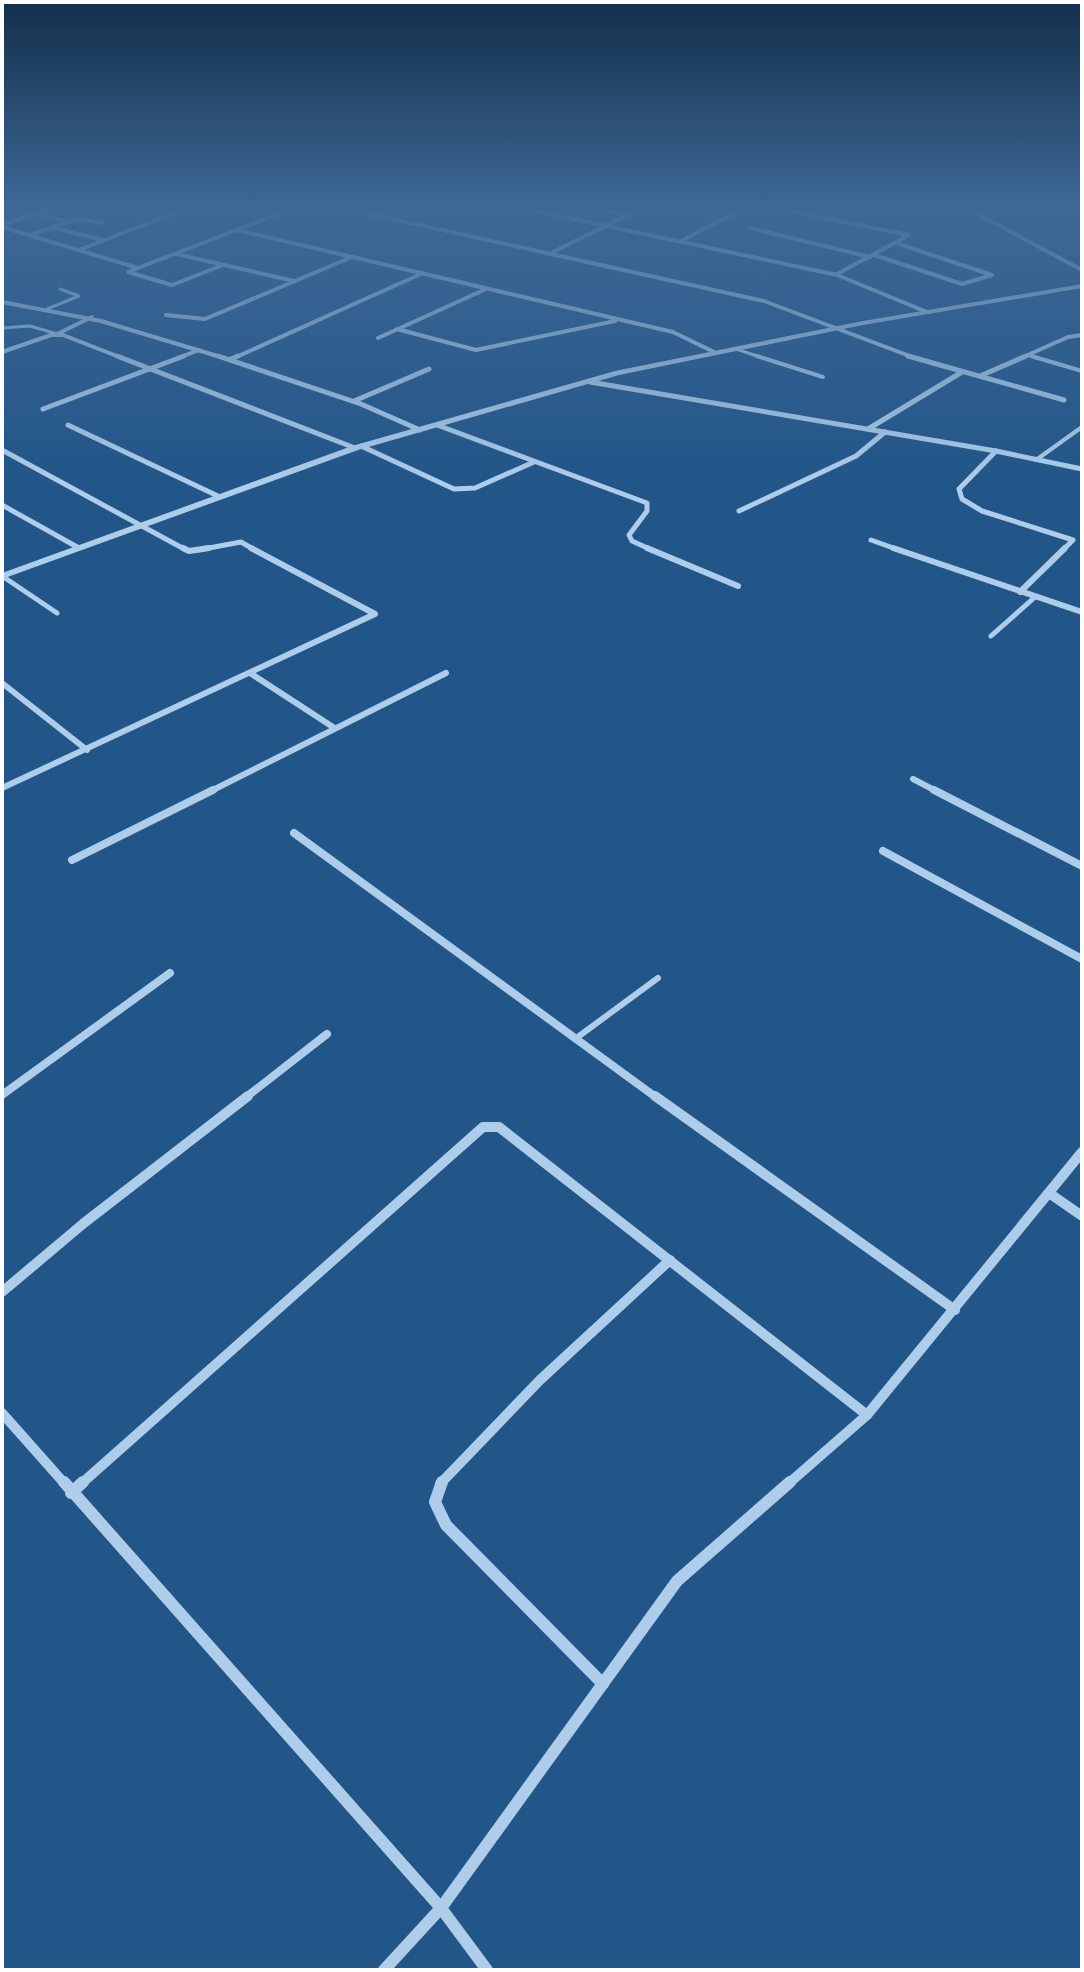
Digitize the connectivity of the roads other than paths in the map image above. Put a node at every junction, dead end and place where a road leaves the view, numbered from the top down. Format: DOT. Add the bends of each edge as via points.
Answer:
graph roads {
  1 [pos="76,297"];
  2 [pos="256,297"];
  3 [pos="370,297"];
  4 [pos="466,297"];
  5 [pos="524,297"];
  6 [pos="747,297"];
  7 [pos="891,297"];
  8 [pos="1016,297"];
  9 [pos="2,302"];
  10 [pos="47,309"];
  11 [pos="927,312"];
  12 [pos="166,315"];
  13 [pos="94,317"];
  14 [pos="620,320"];
  15 [pos="2,328"];
  16 [pos="397,329"];
  17 [pos="831,330"];
  18 [pos="57,334"];
  19 [pos="1082,335"];
  20 [pos="378,338"];
  21 [pos="736,349"];
  22 [pos="199,350"];
  23 [pos="2,352"];
  24 [pos="716,353"];
  25 [pos="1028,355"];
  26 [pos="230,360"];
  27 [pos="148,368"];
  28 [pos="429,369"];
  29 [pos="1082,371"];
  30 [pos="962,372"];
  31 [pos="823,377"];
  32 [pos="979,377"];
  33 [pos="590,382"];
  34 [pos="1064,400"];
  35 [pos="354,401"];
  36 [pos="43,409"];
  37 [pos="68,425"];
  38 [pos="437,425"];
  39 [pos="1082,427"];
  40 [pos="868,429"];
  41 [pos="420,430"];
  42 [pos="885,432"];
  43 [pos="358,447"];
  44 [pos="2,450"];
  45 [pos="996,451"];
  46 [pos="1036,460"];
  47 [pos="534,462"];
  48 [pos="1082,469"];
  49 [pos="220,497"];
  50 [pos="2,505"];
  51 [pos="739,511"];
  52 [pos="143,525"];
  53 [pos="871,540"];
  54 [pos="1073,540"];
  55 [pos="1082,540"];
  56 [pos="79,548"];
  57 [pos="2,576"];
  58 [pos="738,586"];
  59 [pos="1020,592"];
  60 [pos="1035,597"];
  61 [pos="1082,612"];
  62 [pos="57,613"];
  63 [pos="991,636"];
  64 [pos="250,673"];
  65 [pos="446,673"];
  66 [pos="2,683"];
  67 [pos="333,727"];
  68 [pos="87,750"];
  69 [pos="913,779"];
  70 [pos="2,788"];
  71 [pos="294,833"];
  72 [pos="883,851"];
  73 [pos="72,860"];
  74 [pos="1082,866"];
  75 [pos="1082,959"];
  76 [pos="170,973"];
  77 [pos="658,978"];
  78 [pos="327,1034"];
  79 [pos="575,1039"];
  80 [pos="2,1095"];
  81 [pos="1082,1152"];
  82 [pos="1049,1193"];
  83 [pos="1082,1216"];
  84 [pos="670,1260"];
  85 [pos="2,1292"];
  86 [pos="955,1310"];
  87 [pos="2,1413"];
  88 [pos="867,1415"];
  89 [pos="71,1493"];
  90 [pos="603,1684"];
  91 [pos="441,1908"];
  92 [pos="384,1970"];
  93 [pos="487,1970"];
  1 -- 10 [label="lane"];
  2 -- 12 [label="street" via="205,319"];
  3 -- 26 [label="street"];
  4 -- 16 [label="street"];
  5 -- 14 [label="street"];
  6 -- 17 [label="street"];
  7 -- 11 [label="street"];
  8 -- 11 [label="street"];
  9 -- 10 [label="street"];
  10 -- 13 [label="street"];
  11 -- 17 [label="street"];
  13 -- 18 [label="street"];
  13 -- 22 [label="street"];
  14 -- 16 [label="street" via="476,350"];
  14 -- 24 [label="street" via="673,332"];
  15 -- 18 [label="lane" via="30,326"];
  16 -- 20 [label="street"];
  17 -- 21 [label="street"];
  17 -- 30 [label="street"];
  18 -- 23 [label="street"];
  18 -- 27 [label="street"];
  19 -- 25 [label="street"];
  21 -- 24 [label="street"];
  21 -- 31 [label="lane"];
  22 -- 26 [label="street"];
  22 -- 27 [label="street"];
  24 -- 33 [label="street"];
  25 -- 29 [label="lane"];
  25 -- 32 [label="street"];
  26 -- 35 [label="street"];
  27 -- 36 [label="street"];
  27 -- 43 [label="street"];
  28 -- 35 [label="street"];
  30 -- 32 [label="street"];
  30 -- 40 [label="street"];
  32 -- 34 [label="street"];
  33 -- 38 [label="street"];
  33 -- 40 [label="street"];
  35 -- 41 [label="street"];
  37 -- 49 [label="street"];
  38 -- 41 [label="street"];
  38 -- 47 [label="street"];
  39 -- 46 [label="lane"];
  40 -- 42 [label="street"];
  41 -- 43 [label="street"];
  42 -- 45 [label="street"];
  42 -- 51 [label="street" via="856,456"];
  43 -- 47 [label="street" via="454,489 475,488"];
  43 -- 49 [label="street"];
  44 -- 52 [label="street"];
  45 -- 46 [label="street"];
  45 -- 54 [label="street" via="959,489 962,499 982,511"];
  46 -- 48 [label="street"];
  47 -- 58 [label="street" via="647,503 629,535 632,541"];
  49 -- 52 [label="street"];
  50 -- 56 [label="street"];
  52 -- 56 [label="street"];
  52 -- 64 [label="street" via="189,551 241,542 375,614"];
  53 -- 59 [label="street"];
  54 -- 55 [label="street"];
  54 -- 59 [label="street"];
  56 -- 57 [label="street"];
  57 -- 62 [label="lane"];
  59 -- 60 [label="street"];
  60 -- 61 [label="street"];
  60 -- 63 [label="lane"];
  64 -- 67 [label="street"];
  64 -- 68 [label="street"];
  65 -- 67 [label="street"];
  66 -- 68 [label="street"];
  67 -- 73 [label="street"];
  68 -- 70 [label="street"];
  69 -- 74 [label="street"];
  71 -- 79 [label="street"];
  72 -- 75 [label="street"];
  76 -- 80 [label="street"];
  77 -- 79 [label="lane"];
  78 -- 85 [label="street"];
  79 -- 86 [label="street"];
  81 -- 82 [label="street"];
  82 -- 83 [label="street"];
  82 -- 86 [label="street"];
  84 -- 88 [label="street"];
  84 -- 89 [label="street" via="499,1127 483,1127"];
  84 -- 90 [label="street" via="540,1380 434,1496 436,1512 446,1525"];
  86 -- 88 [label="street"];
  87 -- 89 [label="street"];
  88 -- 90 [label="street" via="677,1581"];
  89 -- 91 [label="street"];
  90 -- 91 [label="street"];
  91 -- 92 [label="street"];
  91 -- 93 [label="street"];
}
